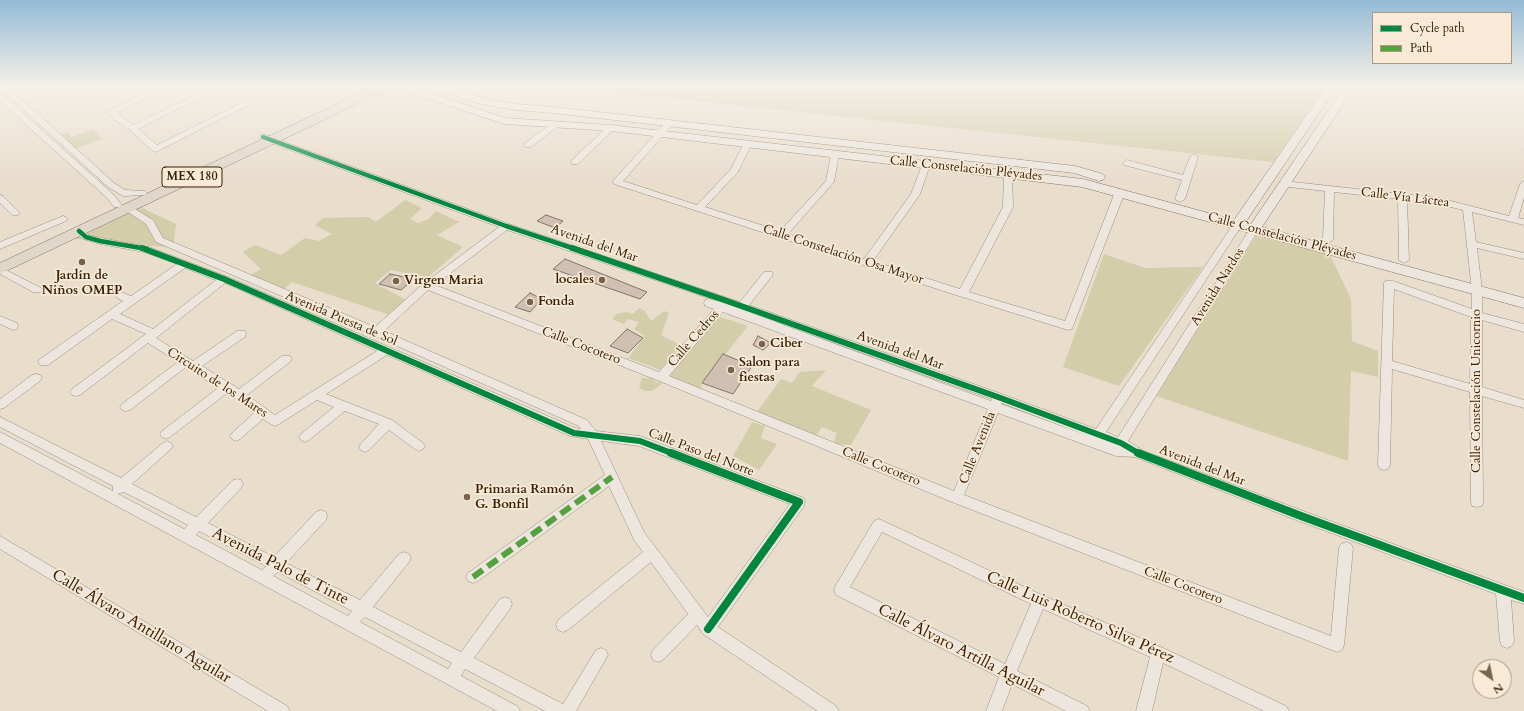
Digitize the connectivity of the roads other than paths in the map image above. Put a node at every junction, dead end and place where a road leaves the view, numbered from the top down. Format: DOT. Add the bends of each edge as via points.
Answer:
graph roads {
  1 [pos="24,119"];
  2 [pos="38,119"];
  3 [pos="119,119"];
  4 [pos="151,119"];
  5 [pos="219,119"];
  6 [pos="304,119"];
  7 [pos="311,119"];
  8 [pos="499,119"];
  9 [pos="553,119"];
  10 [pos="636,119"];
  11 [pos="1309,119"];
  12 [pos="1328,119"];
  13 [pos="504,121"];
  14 [pos="670,123"];
  15 [pos="552,124"];
  16 [pos="46,126"];
  17 [pos="133,128"];
  18 [pos="610,128"];
  19 [pos="36,130"];
  20 [pos="660,135"];
  21 [pos="262,141"];
  22 [pos="528,145"];
  23 [pos="747,145"];
  24 [pos="835,154"];
  25 [pos="1194,157"];
  26 [pos="575,162"];
  27 [pos="1126,163"];
  28 [pos="926,165"];
  29 [pos="1008,174"];
  30 [pos="100,177"];
  31 [pos="1085,178"];
  32 [pos="1187,179"];
  33 [pos="92,180"];
  34 [pos="1284,184"];
  35 [pos="1524,184"];
  36 [pos="111,185"];
  37 [pos="1330,189"];
  38 [pos="103,190"];
  39 [pos="1120,192"];
  40 [pos="142,194"];
  41 [pos="1402,197"];
  42 [pos="0,198"];
  43 [pos="1180,199"];
  44 [pos="122,207"];
  45 [pos="699,208"];
  46 [pos="1467,208"];
  47 [pos="15,213"];
  48 [pos="63,218"];
  49 [pos="1513,219"];
  50 [pos="1240,220"];
  51 [pos="1524,222"];
  52 [pos="1257,225"];
  53 [pos="79,227"];
  54 [pos="504,228"];
  55 [pos="782,235"];
  56 [pos="159,240"];
  57 [pos="1328,240"];
  58 [pos="1471,244"];
  59 [pos="0,246"];
  60 [pos="146,249"];
  61 [pos="1524,256"];
  62 [pos="0,260"];
  63 [pos="1404,260"];
  64 [pos="867,262"];
  65 [pos="184,264"];
  66 [pos="0,270"];
  67 [pos="674,272"];
  68 [pos="768,274"];
  69 [pos="224,279"];
  70 [pos="666,280"];
  71 [pos="1476,285"];
  72 [pos="427,286"];
  73 [pos="37,290"];
  74 [pos="963,294"];
  75 [pos="1524,294"];
  76 [pos="121,296"];
  77 [pos="132,301"];
  78 [pos="1524,303"];
  79 [pos="724,304"];
  80 [pos="740,310"];
  81 [pos="112,315"];
  82 [pos="1477,315"];
  83 [pos="0,320"];
  84 [pos="13,326"];
  85 [pos="1524,328"];
  86 [pos="376,332"];
  87 [pos="241,334"];
  88 [pos="150,336"];
  89 [pos="414,349"];
  90 [pos="387,350"];
  91 [pos="404,358"];
  92 [pos="286,359"];
  93 [pos="44,362"];
  94 [pos="1386,363"];
  95 [pos="190,364"];
  96 [pos="467,373"];
  97 [pos="661,377"];
  98 [pos="36,378"];
  99 [pos="458,382"];
  100 [pos="226,388"];
  101 [pos="1476,390"];
  102 [pos="76,392"];
  103 [pos="239,395"];
  104 [pos="316,395"];
  105 [pos="534,402"];
  106 [pos="996,402"];
  107 [pos="1524,404"];
  108 [pos="0,405"];
  109 [pos="344,405"];
  110 [pos="126,406"];
  111 [pos="525,411"];
  112 [pos="263,412"];
  113 [pos="0,422"];
  114 [pos="388,423"];
  115 [pos="592,435"];
  116 [pos="236,436"];
  117 [pos="305,437"];
  118 [pos="0,438"];
  119 [pos="1096,438"];
  120 [pos="419,446"];
  121 [pos="1119,447"];
  122 [pos="51,448"];
  123 [pos="366,448"];
  124 [pos="39,458"];
  125 [pos="1384,465"];
  126 [pos="612,477"];
  127 [pos="237,484"];
  128 [pos="123,485"];
  129 [pos="110,496"];
  130 [pos="957,498"];
  131 [pos="1477,502"];
  132 [pos="321,516"];
  133 [pos="198,524"];
  134 [pos="185,537"];
  135 [pos="0,543"];
  136 [pos="1346,548"];
  137 [pos="652,553"];
  138 [pos="404,558"];
  139 [pos="275,564"];
  140 [pos="473,577"];
  141 [pos="263,578"];
  142 [pos="841,590"];
  143 [pos="1503,590"];
  144 [pos="1524,598"];
  145 [pos="1039,601"];
  146 [pos="505,604"];
  147 [pos="362,609"];
  148 [pos="697,615"];
  149 [pos="350,624"];
  150 [pos="563,625"];
  151 [pos="708,629"];
  152 [pos="1507,641"];
  153 [pos="1158,653"];
  154 [pos="601,655"];
  155 [pos="658,655"];
  156 [pos="462,660"];
  157 [pos="1008,674"];
  158 [pos="450,678"];
  159 [pos="282,711"];
  160 [pos="512,711"];
  161 [pos="561,711"];
  162 [pos="567,711"];
  163 [pos="832,711"];
  164 [pos="994,711"];
  165 [pos="1082,711"];
  166 [pos="1144,711"];
  167 [pos="1281,711"];
  1 -- 19 [label="street"];
  2 -- 16 [label="street"];
  3 -- 17 [label="street"];
  4 -- 17 [label="street"];
  5 -- 17 [label="street" via="156,152"];
  6 -- 21 [label="main road, MEX 180"];
  7 -- 21 [label="main road, MEX 180"];
  8 -- 13 [label="main road, Calle Constelación Pléyades"];
  9 -- 15 [label="main road"];
  10 -- 14 [label="main road, Calle Constelación Pléyades"];
  11 -- 50 [label="main road, Avenida Nardos"];
  12 -- 34 [label="main road, Avenida Nardos"];
  13 -- 15 [label="main road, Calle Constelación Pléyades"];
  14 -- 20 [label="street"];
  14 -- 31 [label="main road, Calle Constelación Pléyades" via="1075,170"];
  15 -- 18 [label="main road, Calle Constelación Pléyades"];
  15 -- 22 [label="street"];
  16 -- 19 [label="street"];
  16 -- 30 [label="street"];
  18 -- 20 [label="main road, Calle Constelación Pléyades"];
  18 -- 26 [label="street"];
  19 -- 33 [label="street"];
  20 -- 23 [label="main road, Calle Constelación Pléyades"];
  20 -- 45 [label="street, Calle Constelación Osa Mayor" via="617,182"];
  21 -- 40 [label="main road, MEX 180"];
  21 -- 44 [label="main road, MEX 180"];
  21 -- 54 [label="street, Avenida del Mar"];
  23 -- 24 [label="main road, Calle Constelación Pléyades"];
  23 -- 45 [label="street" via="735,170"];
  24 -- 28 [label="main road, Calle Constelación Pléyades"];
  24 -- 55 [label="street" via="830,182"];
  25 -- 32 [label="street"];
  27 -- 32 [label="street"];
  28 -- 29 [label="main road, Calle Constelación Pléyades"];
  28 -- 64 [label="street" via="915,194"];
  29 -- 31 [label="main road, Calle Constelación Pléyades"];
  29 -- 74 [label="street" via="1008,207"];
  30 -- 33 [label="street"];
  30 -- 36 [label="street"];
  31 -- 39 [label="main road, Calle Constelación Pléyades"];
  31 -- 43 [label="main road, Calle Constelación Pléyades"];
  32 -- 43 [label="street"];
  33 -- 38 [label="street"];
  34 -- 37 [label="street, Calle Vía Láctea"];
  34 -- 52 [label="main road, Avenida Nardos"];
  35 -- 49 [label="street"];
  36 -- 38 [label="street"];
  36 -- 40 [label="street" via="123,192"];
  37 -- 41 [label="street, Calle Vía Láctea"];
  37 -- 57 [label="street"];
  38 -- 44 [label="street"];
  39 -- 50 [label="main road, Calle Constelación Pléyades"];
  39 -- 74 [label="street, Calle Constelación Osa Mayor" via="1068,326"];
  40 -- 44 [label="main road, MEX 180"];
  41 -- 46 [label="street, Calle Vía Láctea" via="1439,201"];
  41 -- 63 [label="street"];
  42 -- 47 [label="street"];
  43 -- 50 [label="main road, Calle Constelación Pléyades"];
  44 -- 53 [label="main road, MEX 180"];
  44 -- 56 [label="street" via="150,222"];
  45 -- 55 [label="street, Calle Constelación Osa Mayor"];
  46 -- 49 [label="street, Calle Vía Láctea"];
  46 -- 58 [label="street, Calle Constelación Unicornio"];
  48 -- 59 [label="street"];
  49 -- 51 [label="street, Calle Vía Láctea"];
  50 -- 52 [label="main road, Calle Constelación Pléyades"];
  50 -- 119 [label="street, Avenida Nardos"];
  52 -- 57 [label="main road, Calle Constelación Pléyades"];
  52 -- 71 [label="main road, Calle Constelación Pléyades"];
  52 -- 121 [label="street, Avenida Nardos"];
  53 -- 60 [label="street, Avenida Puesta de Sol" via="86,237"];
  53 -- 62 [label="main road, MEX 180"];
  53 -- 66 [label="main road, MEX 180"];
  54 -- 70 [label="street, Avenida del Mar"];
  54 -- 72 [label="street"];
  54 -- 79 [label="street, Avenida del Mar"];
  55 -- 64 [label="street, Calle Constelación Osa Mayor"];
  56 -- 60 [label="street"];
  56 -- 86 [label="street, Avenida Puesta de Sol"];
  57 -- 63 [label="main road, Calle Constelación Pléyades"];
  58 -- 61 [label="street"];
  58 -- 71 [label="street, Calle Constelación Unicornio"];
  60 -- 65 [label="street, Avenida Puesta de Sol"];
  63 -- 71 [label="main road, Calle Constelación Pléyades"];
  64 -- 74 [label="street, Calle Constelación Osa Mayor"];
  65 -- 69 [label="street, Avenida Puesta de Sol"];
  65 -- 77 [label="street"];
  66 -- 73 [label="street"];
  67 -- 70 [label="street"];
  68 -- 80 [label="street"];
  69 -- 88 [label="street"];
  69 -- 90 [label="street, Avenida Puesta de Sol"];
  70 -- 79 [label="street, Avenida del Mar"];
  71 -- 75 [label="main road, Calle Constelación Pléyades"];
  71 -- 78 [label="main road, Calle Constelación Pléyades"];
  71 -- 82 [label="street, Calle Constelación Unicornio"];
  72 -- 86 [label="street"];
  72 -- 97 [label="street, Calle Cocotero"];
  76 -- 77 [label="street"];
  77 -- 81 [label="street"];
  79 -- 80 [label="street, Avenida del Mar"];
  79 -- 97 [label="street, Calle Cedros"];
  80 -- 106 [label="street, Avenida del Mar"];
  81 -- 88 [label="street, Circuito de los Mares"];
  81 -- 93 [label="street"];
  82 -- 85 [label="street"];
  82 -- 94 [label="street" via="1389,283"];
  82 -- 101 [label="street, Calle Constelación Unicornio"];
  83 -- 84 [label="street"];
  86 -- 89 [label="street, Avenida Puesta de Sol"];
  87 -- 95 [label="street"];
  88 -- 95 [label="street, Circuito de los Mares"];
  88 -- 102 [label="street"];
  89 -- 91 [label="street"];
  89 -- 96 [label="street, Avenida Puesta de Sol"];
  90 -- 91 [label="street, Avenida Puesta de Sol"];
  90 -- 104 [label="street, Circuito de los Mares"];
  91 -- 99 [label="street, Avenida Puesta de Sol"];
  92 -- 103 [label="street"];
  94 -- 101 [label="street"];
  94 -- 125 [label="street"];
  95 -- 100 [label="street, Circuito de los Mares"];
  95 -- 110 [label="street"];
  96 -- 99 [label="street"];
  96 -- 105 [label="street, Avenida Puesta de Sol"];
  97 -- 130 [label="street, Calle Cocotero"];
  98 -- 108 [label="street"];
  99 -- 111 [label="street, Avenida Puesta de Sol"];
  100 -- 103 [label="street, Circuito de los Mares"];
  100 -- 128 [label="street" via="167,440"];
  101 -- 107 [label="street"];
  101 -- 131 [label="street, Calle Constelación Unicornio"];
  103 -- 112 [label="street, Circuito de los Mares"];
  104 -- 109 [label="street"];
  104 -- 112 [label="street, Circuito de los Mares" via="275,421"];
  105 -- 111 [label="street"];
  105 -- 115 [label="street, Avenida Puesta de Sol" via="583,423"];
  106 -- 119 [label="street, Avenida del Mar"];
  106 -- 130 [label="street, Calle Avenida"];
  109 -- 114 [label="street"];
  109 -- 117 [label="street"];
  111 -- 115 [label="street, Avenida Puesta de Sol" via="574,433"];
  112 -- 116 [label="street"];
  113 -- 122 [label="street, Avenida Palo de Tinte"];
  114 -- 120 [label="street"];
  114 -- 123 [label="street"];
  115 -- 126 [label="street"];
  115 -- 151 [label="street, Calle Paso del Norte" via="640,440 799,502"];
  118 -- 124 [label="street, Avenida Palo de Tinte"];
  119 -- 121 [label="street, Avenida del Mar"];
  121 -- 143 [label="street, Avenida del Mar"];
  122 -- 124 [label="street"];
  122 -- 128 [label="street, Avenida Palo de Tinte"];
  124 -- 129 [label="street, Avenida Palo de Tinte"];
  126 -- 137 [label="street" via="640,536"];
  126 -- 140 [label="street"];
  127 -- 133 [label="street"];
  128 -- 129 [label="street"];
  128 -- 133 [label="street, Avenida Palo de Tinte"];
  129 -- 134 [label="street, Avenida Palo de Tinte"];
  130 -- 136 [label="street, Calle Cocotero" via="1337,645"];
  132 -- 139 [label="street"];
  133 -- 134 [label="street"];
  133 -- 139 [label="street, Avenida Palo de Tinte"];
  134 -- 141 [label="street, Avenida Palo de Tinte"];
  135 -- 159 [label="street, Calle Álvaro Antillano Aguilar"];
  137 -- 148 [label="street"];
  137 -- 150 [label="street"];
  138 -- 147 [label="street"];
  139 -- 141 [label="street"];
  139 -- 147 [label="street, Avenida Palo de Tinte"];
  141 -- 149 [label="street, Avenida Palo de Tinte"];
  142 -- 145 [label="street, Calle Luis Roberto Silva Pérez" via="879,525"];
  142 -- 157 [label="street, Calle Álvaro Artilla Aguilar"];
  143 -- 144 [label="street, Avenida del Mar"];
  143 -- 152 [label="street"];
  145 -- 153 [label="street, Calle Luis Roberto Silva Pérez"];
  145 -- 157 [label="street"];
  146 -- 156 [label="street"];
  147 -- 149 [label="street"];
  147 -- 156 [label="street, Avenida Palo de Tinte"];
  148 -- 151 [label="street"];
  148 -- 155 [label="street"];
  149 -- 158 [label="street, Avenida Palo de Tinte"];
  151 -- 163 [label="street"];
  153 -- 166 [label="street"];
  153 -- 167 [label="street, Calle Luis Roberto Silva Pérez"];
  154 -- 162 [label="street"];
  156 -- 158 [label="street"];
  156 -- 161 [label="street, Avenida Palo de Tinte"];
  157 -- 164 [label="street"];
  157 -- 165 [label="street, Calle Álvaro Artilla Aguilar"];
  158 -- 160 [label="street, Avenida Palo de Tinte"];
}
